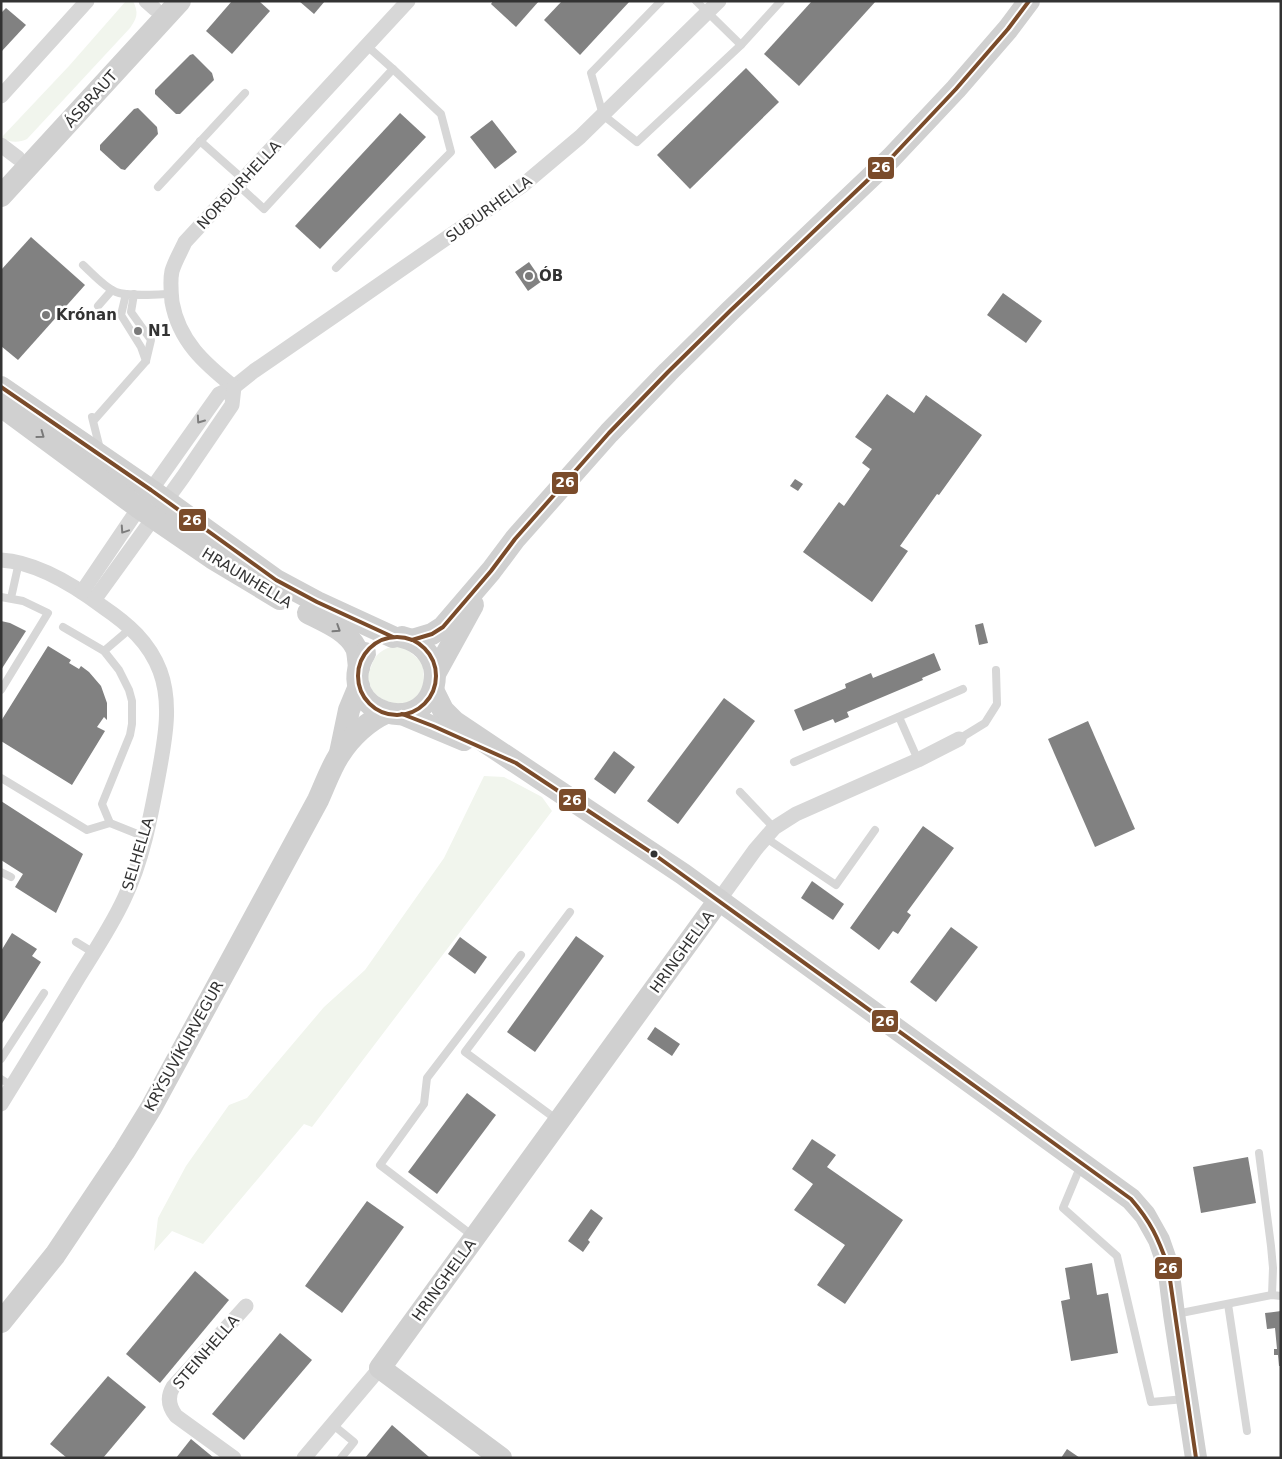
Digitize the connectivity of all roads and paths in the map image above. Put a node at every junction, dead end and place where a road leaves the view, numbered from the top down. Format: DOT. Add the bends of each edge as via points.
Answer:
graph roads {
  1 [pos="87,1"];
  2 [pos="180,1"];
  3 [pos="408,1"];
  4 [pos="661,1"];
  5 [pos="696,1"];
  6 [pos="719,1"];
  7 [pos="782,1"];
  8 [pos="1029,1"];
  9 [pos="154,4"];
  10 [pos="708,12"];
  11 [pos="741,45"];
  12 [pos="367,46"];
  13 [pos="393,69"];
  14 [pos="245,93"];
  15 [pos="1,96"];
  16 [pos="603,115"];
  17 [pos="200,141"];
  18 [pos="9,151"];
  19 [pos="1,177"];
  20 [pos="241,183"];
  21 [pos="158,187"];
  22 [pos="1,196"];
  23 [pos="83,265"];
  24 [pos="336,268"];
  25 [pos="112,290"];
  26 [pos="126,294"];
  27 [pos="134,294"];
  28 [pos="171,294"];
  29 [pos="98,306"];
  30 [pos="146,361"];
  31 [pos="1,387"];
  32 [pos="234,387"];
  33 [pos="1,406"];
  34 [pos="102,456"];
  35 [pos="152,504"];
  36 [pos="1,560"];
  37 [pos="19,562"];
  38 [pos="491,571"];
  39 [pos="88,596"];
  40 [pos="1,597"];
  41 [pos="11,598"];
  42 [pos="63,627"];
  43 [pos="131,628"];
  44 [pos="402,639"];
  45 [pos="104,651"];
  46 [pos="996,670"];
  47 [pos="359,676"];
  48 [pos="434,682"];
  49 [pos="963,689"];
  50 [pos="1,690"];
  51 [pos="394,714"];
  52 [pos="899,717"];
  53 [pos="959,739"];
  54 [pos="340,754"];
  55 [pos="918,760"];
  56 [pos="794,762"];
  57 [pos="516,763"];
  58 [pos="1,778"];
  59 [pos="740,792"];
  60 [pos="110,823"];
  61 [pos="875,830"];
  62 [pos="770,833"];
  63 [pos="145,837"];
  64 [pos="1,872"];
  65 [pos="11,878"];
  66 [pos="719,900"];
  67 [pos="570,912"];
  68 [pos="76,942"];
  69 [pos="94,953"];
  70 [pos="521,955"];
  71 [pos="44,992"];
  72 [pos="1,1059"];
  73 [pos="7,1083"];
  74 [pos="1,1104"];
  75 [pos="559,1121"];
  76 [pos="1259,1153"];
  77 [pos="1082,1164"];
  78 [pos="475,1237"];
  79 [pos="1272,1295"];
  80 [pos="1281,1296"];
  81 [pos="1228,1304"];
  82 [pos="246,1306"];
  83 [pos="1174,1314"];
  84 [pos="1,1322"];
  85 [pos="380,1368"];
  86 [pos="1187,1399"];
  87 [pos="332,1424"];
  88 [pos="1247,1431"];
  89 [pos="234,1458"];
  90 [pos="304,1458"];
  91 [pos="341,1458"];
  92 [pos="501,1458"];
  93 [pos="1196,1458"];
  1 -- 15 [label="street"];
  2 -- 22 [label="street, ÁSBRAUT"];
  3 -- 12 [label="street, NORÐURHELLA"];
  4 -- 16 [label="lane" via="591,73"];
  5 -- 10 [label="lane"];
  6 -- 10 [label="street, SUÐURHELLA"];
  7 -- 11 [label="lane"];
  8 -- 38 [label="street" via="956,89 891,158 709,331 609,433 515,539"];
  9 -- 18 [label="street, ÁSBRAUT"];
  10 -- 11 [label="lane"];
  10 -- 16 [label="street, SUÐURHELLA"];
  11 -- 16 [label="lane" via="637,142"];
  12 -- 13 [label="lane"];
  12 -- 20 [label="street, NORÐURHELLA"];
  13 -- 20 [label="lane" via="264,209"];
  13 -- 24 [label="lane" via="441,114 451,152"];
  14 -- 17 [label="lane"];
  16 -- 32 [label="street, SUÐURHELLA" via="524,185"];
  17 -- 20 [label="lane"];
  17 -- 21 [label="lane"];
  18 -- 19 [label="street, ÁSBRAUT"];
  20 -- 28 [label="street, NORÐURHELLA" via="185,242 172,271"];
  23 -- 25 [label="lane"];
  25 -- 26 [label="lane"];
  25 -- 29 [label="lane"];
  26 -- 27 [label="lane"];
  26 -- 30 [label="lane" via="120,315 141,347"];
  27 -- 28 [label="lane"];
  27 -- 30 [label="lane" via="131,312 151,340"];
  28 -- 32 [label="street, NORÐURHELLA" via="175,316 188,344 210,368"];
  30 -- 34 [label="lane" via="94,418"];
  31 -- 34 [label="street, HRAUNHELLA"];
  32 -- 35 [label="street" via="232,405"];
  33 -- 35 [label="street, HRAUNHELLA, one-way"];
  34 -- 35 [label="street, HRAUNHELLA"];
  35 -- 39 [label="street"];
  35 -- 44 [label="street, HRAUNHELLA" via="276,580 317,602"];
  35 -- 47 [label="street, HRAUNHELLA, one-way" via="220,563 343,633 356,648"];
  36 -- 37 [label="street, SELHELLA"];
  37 -- 39 [label="street, SELHELLA" via="40,569"];
  37 -- 41 [label="lane"];
  38 -- 44 [label="street" via="443,626 425,637"];
  38 -- 48 [label="street"];
  39 -- 43 [label="street, SELHELLA"];
  40 -- 41 [label="lane"];
  41 -- 50 [label="lane" via="48,613"];
  42 -- 45 [label="lane"];
  43 -- 45 [label="lane"];
  43 -- 63 [label="street, SELHELLA" via="146,645 160,671 166,699 161,763"];
  44 -- 47 [label="street" via="384,639 371,646 365,654"];
  44 -- 48 [label="street" via="421,646 429,654"];
  45 -- 60 [label="lane" via="124,679 133,712 130,735 102,804"];
  46 -- 53 [label="lane" via="997,704 985,723"];
  47 -- 51 [label="street" via="362,692 369,703"];
  47 -- 54 [label="street, KRÝSUVÍKURVEGUR"];
  48 -- 51 [label="street" via="421,706"];
  48 -- 57 [label="street" via="439,703 448,716"];
  49 -- 52 [label="lane"];
  51 -- 54 [label="street, KRÝSUVÍKURVEGUR" via="372,720"];
  51 -- 57 [label="street" via="433,726"];
  52 -- 55 [label="lane"];
  52 -- 56 [label="lane"];
  53 -- 55 [label="street"];
  54 -- 84 [label="street, KRÝSUVÍKURVEGUR" via="129,1145 55,1255"];
  55 -- 62 [label="street" via="796,814"];
  57 -- 66 [label="street" via="665,857"];
  58 -- 60 [label="lane" via="87,830"];
  59 -- 62 [label="lane"];
  60 -- 63 [label="lane"];
  61 -- 62 [label="lane" via="836,885"];
  62 -- 66 [label="street"];
  63 -- 69 [label="street, SELHELLA" via="125,899"];
  64 -- 65 [label="lane"];
  66 -- 75 [label="street, HRINGHELLA"];
  66 -- 77 [label="street, HRINGHELLA"];
  67 -- 75 [label="lane" via="466,1052"];
  68 -- 69 [label="lane"];
  69 -- 73 [label="street, SELHELLA"];
  70 -- 78 [label="lane" via="427,1078 424,1104 380,1165"];
  71 -- 72 [label="lane"];
  73 -- 74 [label="street, SELHELLA"];
  75 -- 78 [label="street, HRINGHELLA"];
  76 -- 79 [label="lane" via="1272,1246"];
  77 -- 83 [label="street, HRINGHELLA" via="1131,1199 1145,1216 1159,1240 1168,1266"];
  77 -- 86 [label="lane" via="1063,1208 1117,1256 1151,1402"];
  78 -- 85 [label="street, HRINGHELLA"];
  79 -- 80 [label="lane"];
  79 -- 81 [label="lane"];
  81 -- 83 [label="lane"];
  81 -- 88 [label="lane"];
  82 -- 89 [label="street, STEINHELLA" via="173,1387 170,1396 170,1406 176,1416"];
  83 -- 86 [label="street, HRINGHELLA"];
  85 -- 87 [label="street"];
  85 -- 92 [label="street"];
  86 -- 93 [label="street, HRINGHELLA"];
  87 -- 90 [label="street"];
  87 -- 91 [label="lane" via="354,1442"];
}
